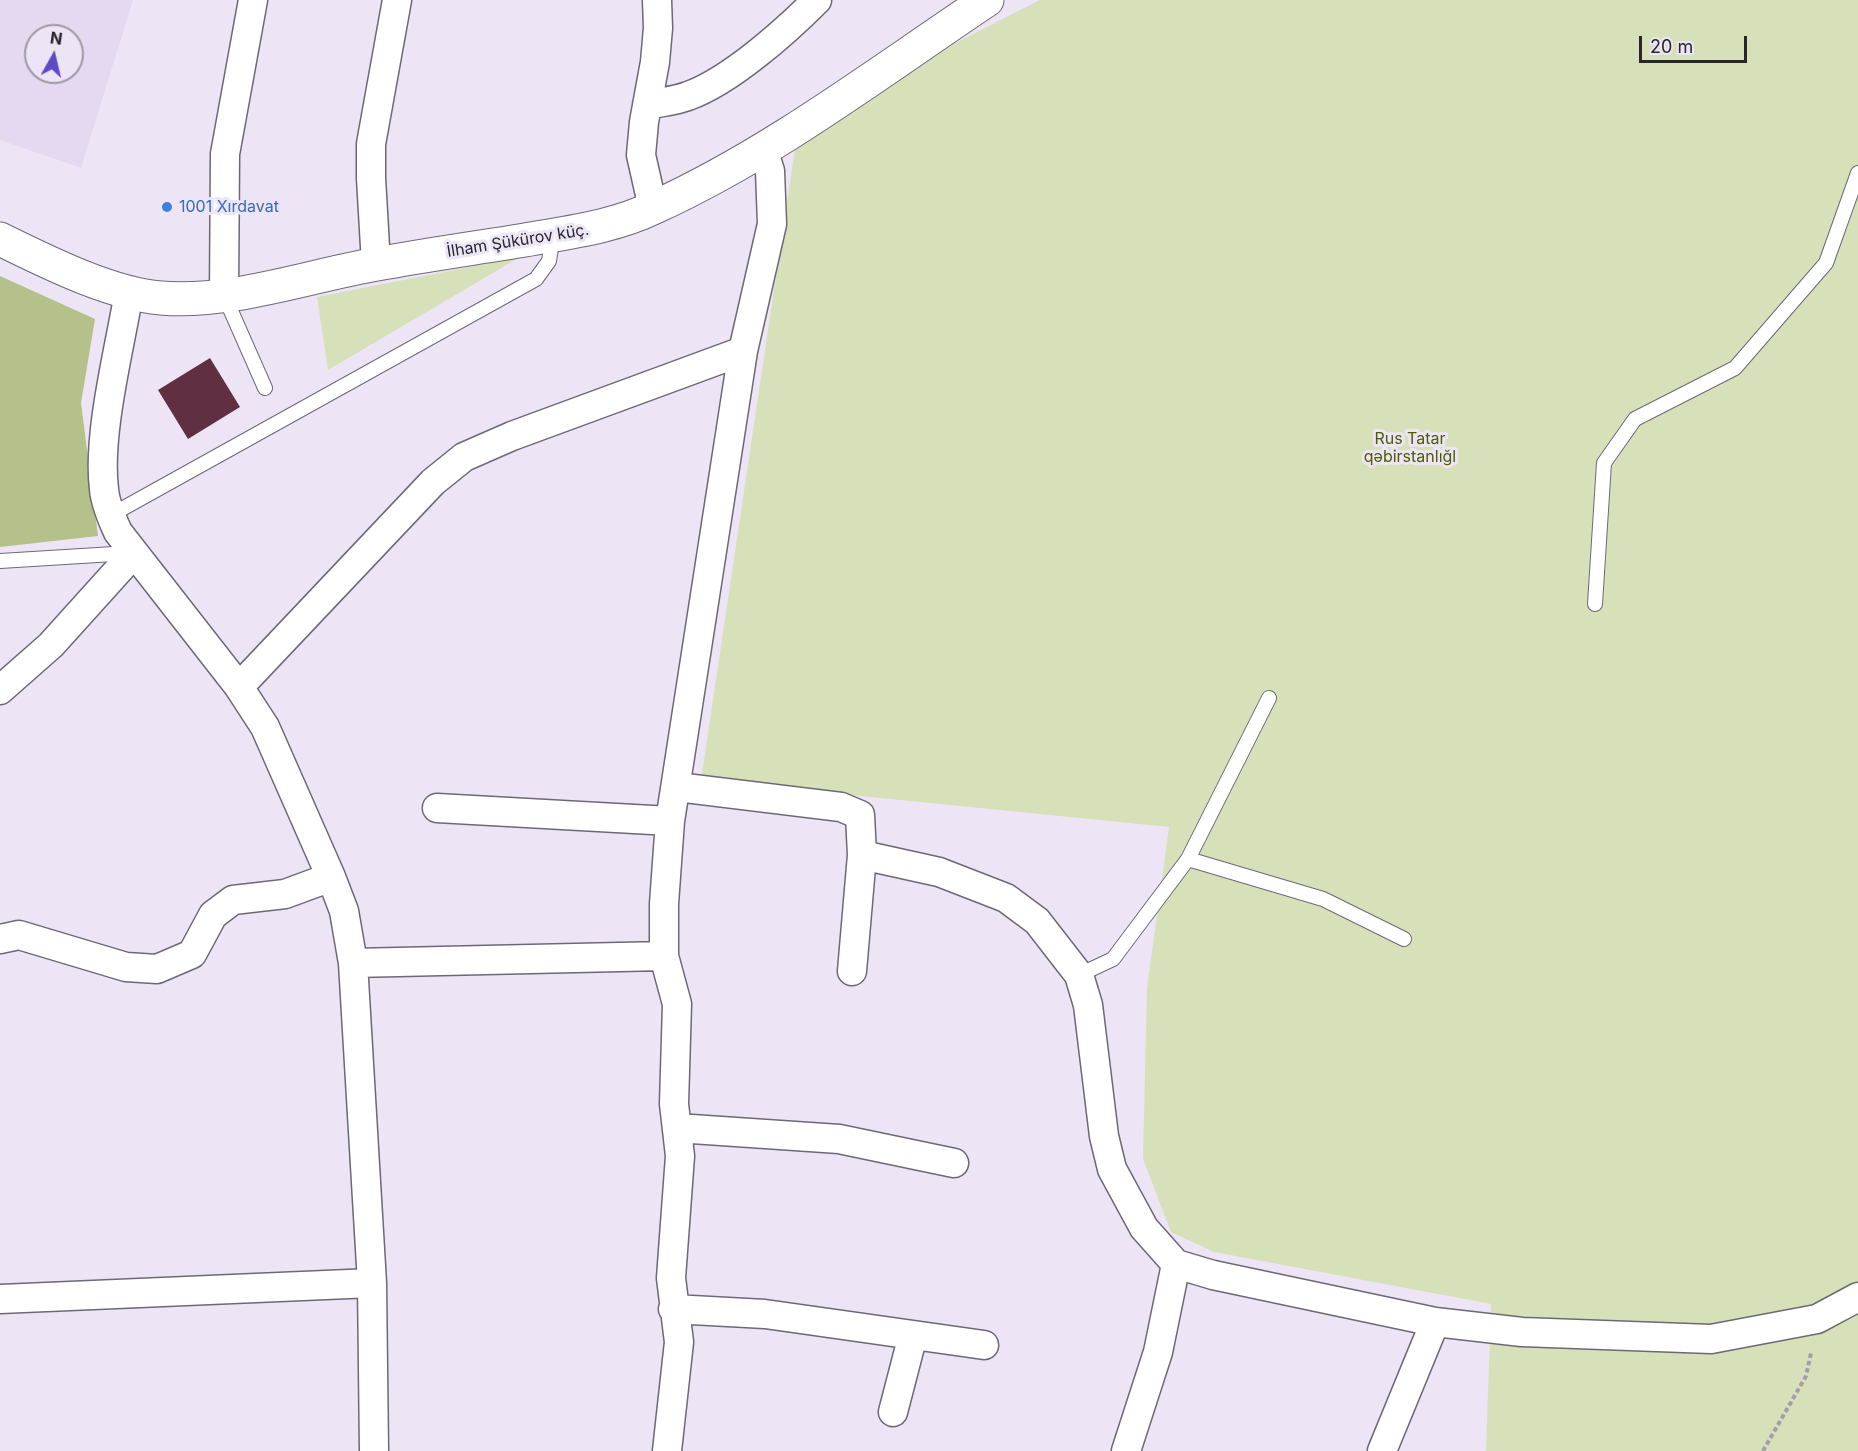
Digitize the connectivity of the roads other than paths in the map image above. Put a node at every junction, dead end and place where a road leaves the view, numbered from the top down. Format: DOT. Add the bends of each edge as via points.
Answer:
graph roads {
  1 [pos="253,0"];
  2 [pos="397,0"];
  3 [pos="657,0"];
  4 [pos="817,0"];
  5 [pos="987,0"];
  6 [pos="647,105"];
  7 [pos="763,149"];
  8 [pos="1858,173"];
  9 [pos="653,208"];
  10 [pos="553,235"];
  11 [pos="0,239"];
  12 [pos="376,264"];
  13 [pos="129,292"];
  14 [pos="224,295"];
  15 [pos="743,351"];
  16 [pos="265,388"];
  17 [pos="111,515"];
  18 [pos="134,553"];
  19 [pos="0,561"];
  20 [pos="1595,604"];
  21 [pos="239,687"];
  22 [pos="0,690"];
  23 [pos="1269,698"];
  24 [pos="677,787"];
  25 [pos="437,808"];
  26 [pos="670,821"];
  27 [pos="862,855"];
  28 [pos="1188,860"];
  29 [pos="331,877"];
  30 [pos="0,939"];
  31 [pos="1404,939"];
  32 [pos="664,956"];
  33 [pos="353,963"];
  34 [pos="852,970"];
  35 [pos="1079,975"];
  36 [pos="677,1128"];
  37 [pos="954,1163"];
  38 [pos="1176,1264"];
  39 [pos="372,1283"];
  40 [pos="1858,1297"];
  41 [pos="0,1299"];
  42 [pos="673,1309"];
  43 [pos="1435,1322"];
  44 [pos="913,1335"];
  45 [pos="984,1345"];
  46 [pos="893,1412"];
  47 [pos="374,1451"];
  48 [pos="668,1451"];
  49 [pos="1126,1451"];
  50 [pos="1382,1451"];
  1 -- 14 [label="street" via="225,154"];
  2 -- 12 [label="street" via="372,144 370,178"];
  3 -- 6 [label="street" via="655,62"];
  4 -- 6 [label="street" via="723,79 687,97"];
  5 -- 7 [label="street, İlham Şükürov küç."];
  6 -- 9 [label="street" via="641,155"];
  7 -- 9 [label="street, İlham Şükürov küç."];
  7 -- 15 [label="street" via="770,171 772,224"];
  8 -- 20 [label="lane" via="1826,263 1735,368 1635,419 1604,463"];
  9 -- 10 [label="street, İlham Şükürov küç." via="594,229"];
  10 -- 12 [label="street, İlham Şükürov küç."];
  10 -- 17 [label="lane" via="549,261 536,279"];
  11 -- 13 [label="street, İlham Şükürov küç." via="49,263"];
  12 -- 14 [label="street, İlham Şükürov küç."];
  13 -- 14 [label="street, İlham Şükürov küç." via="159,298"];
  13 -- 17 [label="street" via="104,445 104,490"];
  14 -- 16 [label="lane"];
  15 -- 21 [label="street" via="464,457 433,482"];
  15 -- 24 [label="street"];
  17 -- 18 [label="street"];
  18 -- 19 [label="lane"];
  18 -- 21 [label="street"];
  18 -- 22 [label="street" via="51,645"];
  21 -- 29 [label="street" via="265,727"];
  23 -- 28 [label="lane"];
  24 -- 26 [label="street"];
  24 -- 27 [label="street" via="841,807 860,815"];
  25 -- 26 [label="street"];
  26 -- 32 [label="street"];
  27 -- 34 [label="street"];
  27 -- 35 [label="street" via="939,872 1006,898 1037,921"];
  28 -- 31 [label="lane" via="1323,899"];
  28 -- 35 [label="lane" via="1113,959"];
  29 -- 30 [label="street" via="285,894 233,900 213,915 192,954 157,969 126,967 19,934"];
  29 -- 33 [label="street" via="344,911"];
  32 -- 33 [label="street"];
  32 -- 36 [label="street" via="677,1004"];
  33 -- 39 [label="street"];
  35 -- 38 [label="street" via="1088,1005 1104,1136 1112,1169 1144,1228"];
  36 -- 37 [label="street" via="839,1139"];
  36 -- 42 [label="street" via="680,1181 671,1278"];
  38 -- 43 [label="street"];
  38 -- 49 [label="street" via="1158,1352"];
  39 -- 41 [label="street"];
  39 -- 47 [label="street"];
  40 -- 43 [label="street" via="1817,1319 1711,1339 1522,1332"];
  42 -- 44 [label="street" via="765,1314"];
  42 -- 48 [label="street" via="679,1342"];
  43 -- 50 [label="street"];
  44 -- 45 [label="street"];
  44 -- 46 [label="street"];
}
